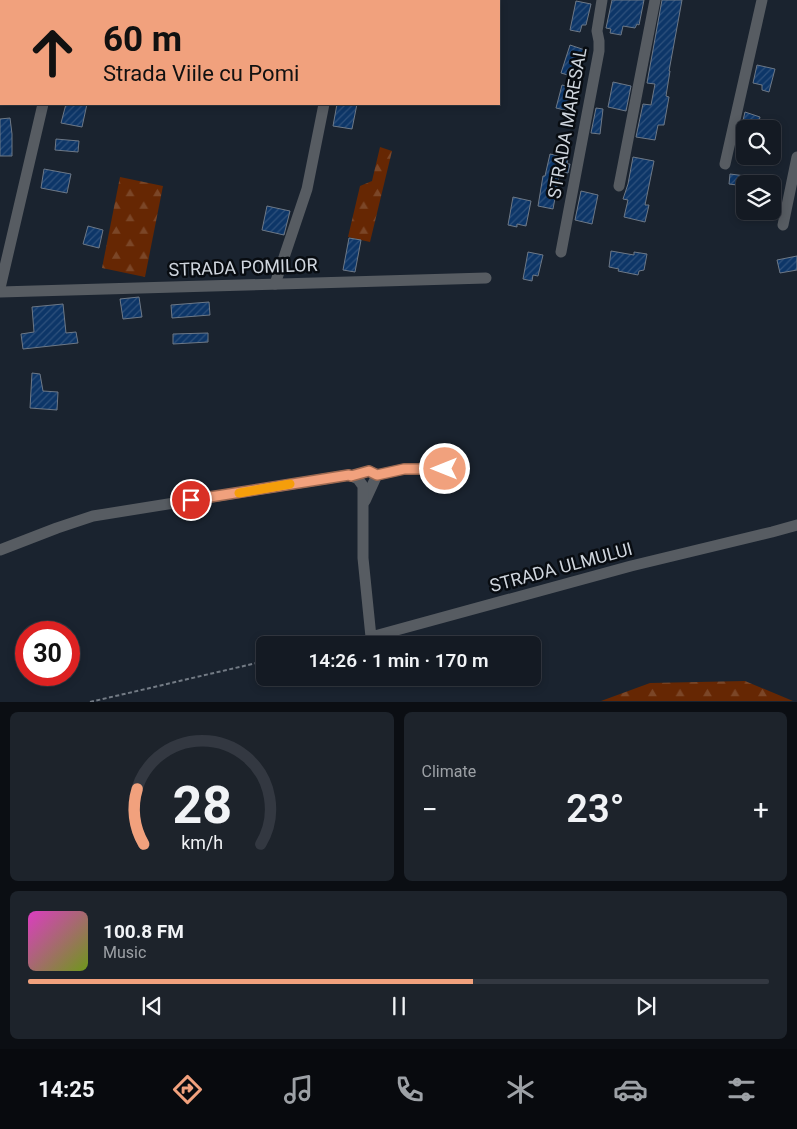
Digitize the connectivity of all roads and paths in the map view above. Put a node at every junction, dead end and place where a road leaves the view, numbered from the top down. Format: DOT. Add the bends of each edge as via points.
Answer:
graph roads {
  1 [pos="602,0"];
  2 [pos="655,0"];
  3 [pos="762,0"];
  4 [pos="43,105"];
  5 [pos="324,105"];
  6 [pos="797,157"];
  7 [pos="726,164"];
  8 [pos="619,186"];
  9 [pos="782,225"];
  10 [pos="561,252"];
  11 [pos="486,278"];
  12 [pos="274,284"];
  13 [pos="0,290"];
  14 [pos="445,469"];
  15 [pos="377,475"];
  16 [pos="351,476"];
  17 [pos="363,505"];
  18 [pos="797,525"];
  19 [pos="0,550"];
  20 [pos="371,636"];
  21 [pos="375,636"];
  22 [pos="256,663"];
  23 [pos="90,702"];
  1 -- 10 [label="street, STRADA MARESAL" via="596,31 599,51"];
  2 -- 8 [label="street"];
  3 -- 7 [label="street"];
  4 -- 13 [label="street, STRADA POMILOR"];
  5 -- 12 [label="street" via="307,189"];
  6 -- 9 [label="street"];
  11 -- 12 [label="street, STRADA POMILOR"];
  12 -- 13 [label="street, STRADA POMILOR"];
  14 -- 15 [label="street" via="404,469"];
  15 -- 16 [label="street" via="369,471"];
  15 -- 17 [label="street"];
  16 -- 17 [label="street" via="363,486"];
  16 -- 19 [label="street" via="93,516"];
  17 -- 20 [label="street" via="363,558"];
  18 -- 21 [label="street, STRADA ULMULUI" via="631,566"];
  22 -- 23 [label="path"];
}
